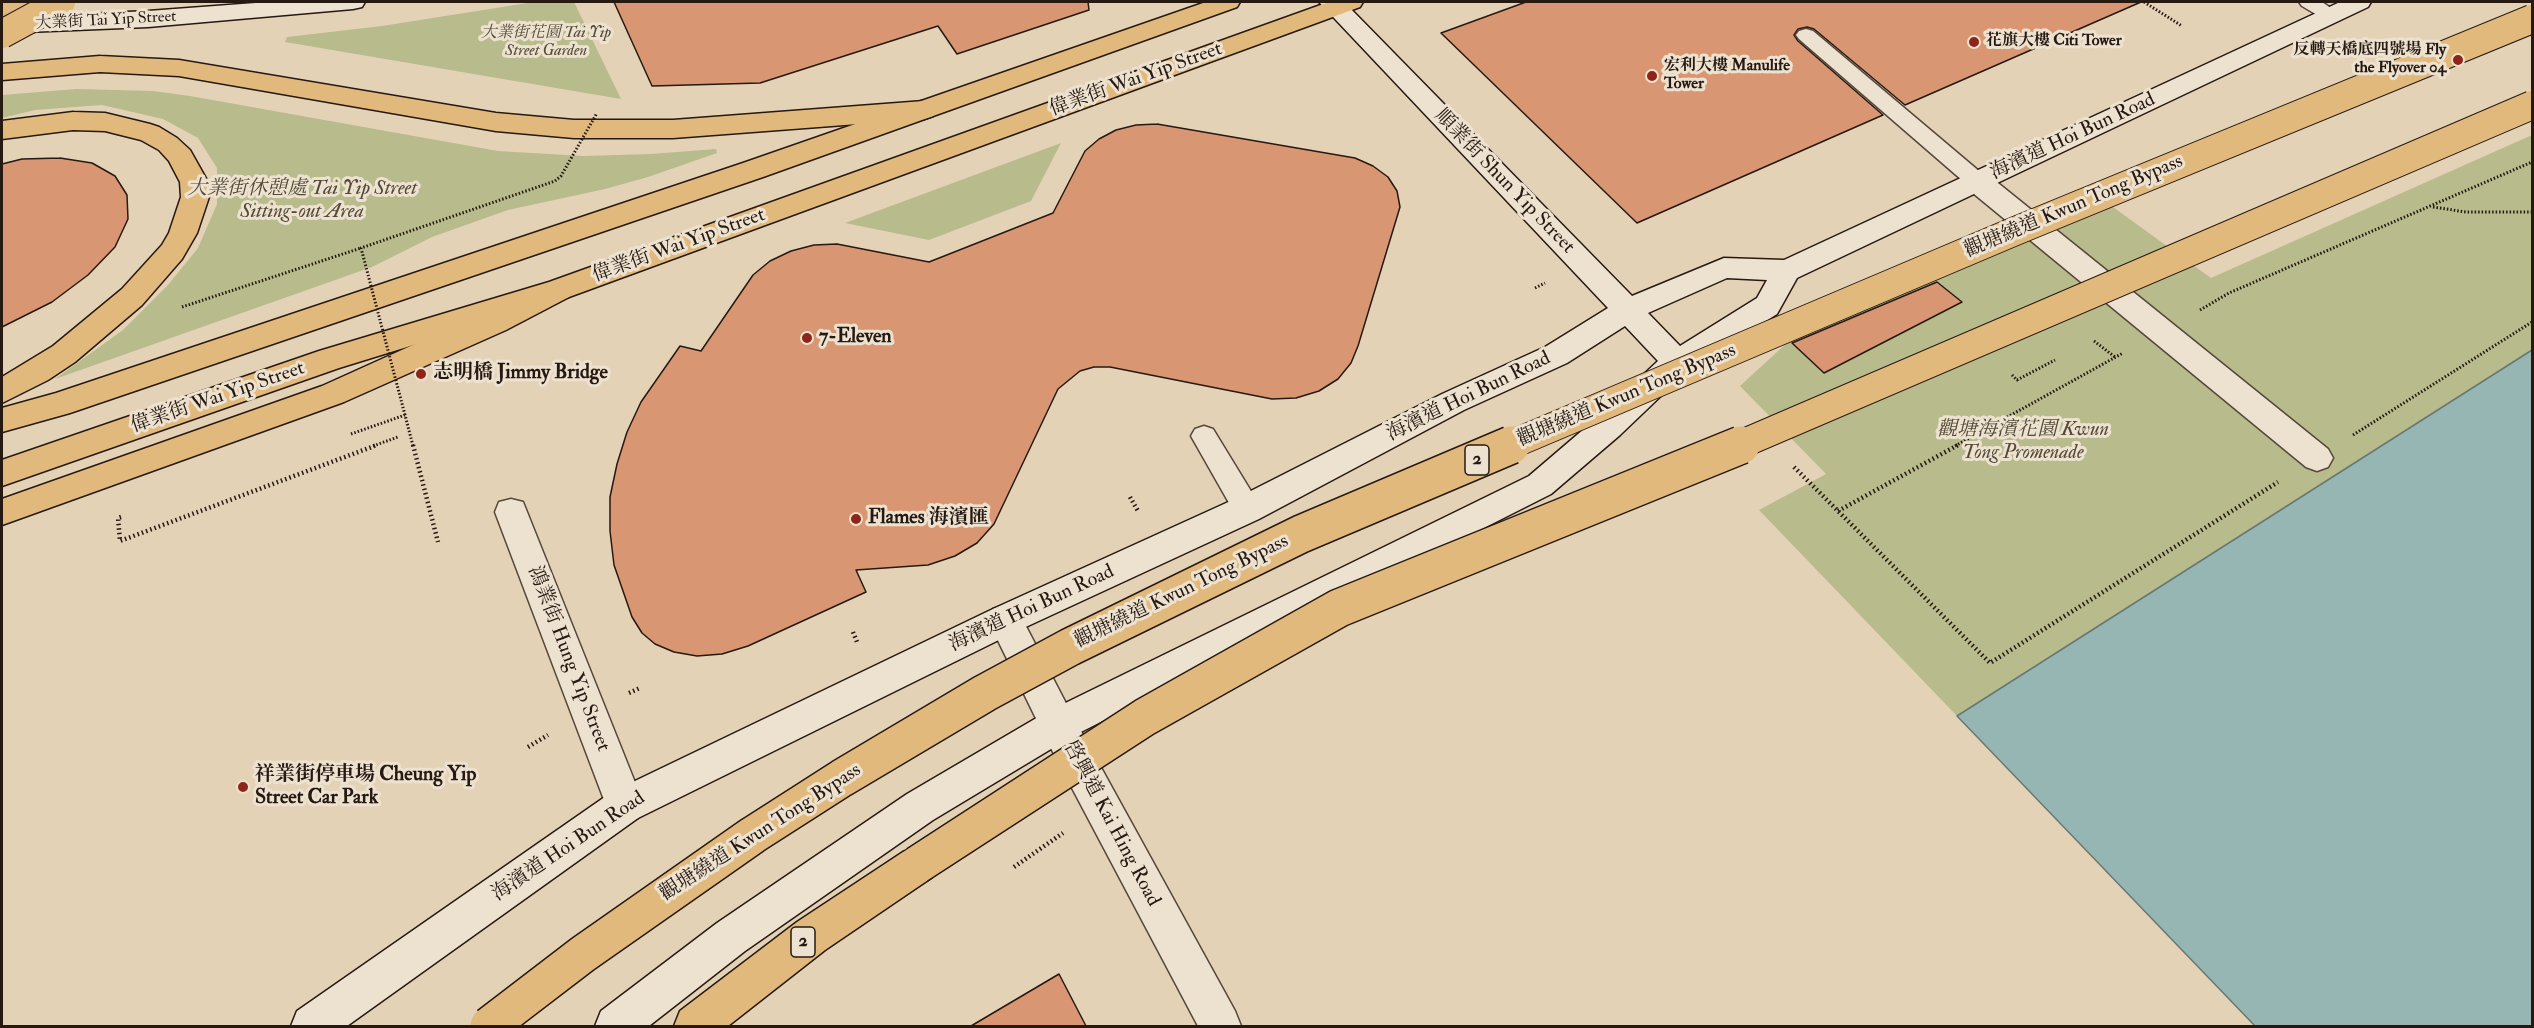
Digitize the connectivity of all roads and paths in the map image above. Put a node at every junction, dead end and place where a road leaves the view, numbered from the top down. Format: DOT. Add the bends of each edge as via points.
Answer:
graph roads {
  1 [pos="22,2"];
  2 [pos="61,2"];
  3 [pos="353,2"];
  4 [pos="1228,2"];
  5 [pos="2144,2"];
  6 [pos="2309,2"];
  7 [pos="2359,2"];
  8 [pos="1340,3"];
  9 [pos="2,13"];
  10 [pos="2331,15"];
  11 [pos="2532,19"];
  12 [pos="2,26"];
  13 [pos="2182,26"];
  14 [pos="2,34"];
  15 [pos="1806,35"];
  16 [pos="2,72"];
  17 [pos="2532,105"];
  18 [pos="924,110"];
  19 [pos="597,113"];
  20 [pos="2,130"];
  21 [pos="1978,182"];
  22 [pos="2432,207"];
  23 [pos="2532,212"];
  24 [pos="1786,271"];
  25 [pos="559,290"];
  26 [pos="1628,310"];
  27 [pos="2532,322"];
  28 [pos="2093,340"];
  29 [pos="2115,357"];
  30 [pos="1677,362"];
  31 [pos="2,391"];
  32 [pos="405,415"];
  33 [pos="2,420"];
  34 [pos="350,435"];
  35 [pos="1204,436"];
  36 [pos="398,437"];
  37 [pos="2317,458"];
  38 [pos="2,473"];
  39 [pos="1247,509"];
  40 [pos="1838,511"];
  41 [pos="2,512"];
  42 [pos="511,512"];
  43 [pos="129,514"];
  44 [pos="438,542"];
  45 [pos="1005,620"];
  46 [pos="1058,725"];
  47 [pos="625,805"];
  48 [pos="312,1026"];
  49 [pos="489,1026"];
  50 [pos="616,1026"];
  51 [pos="696,1026"];
  52 [pos="1220,1026"];
  1 -- 9 [label="main road"];
  2 -- 14 [label="main road, bridge"];
  3 -- 12 [label="main road, 大業街 Tai Yip Street" via="148,20"];
  4 -- 18 [label="main road"];
  5 -- 13 [label="path"];
  6 -- 10 [label="lane"];
  7 -- 10 [label="main road, 海濱道 Hoi Bun Road"];
  8 -- 25 [label="main road, 偉業街 Wai Yip Street"];
  8 -- 26 [label="main road, 順業街 Shun Yip Street"];
  10 -- 21 [label="main road, 海濱道 Hoi Bun Road"];
  11 -- 49 [label="main road, 觀塘繞道 Kwun Tong Bypass / 2, bridge" via="2013,232 1301,534 1070,647 958,709 753,835 583,954"];
  15 -- 21 [label="lane"];
  16 -- 18 [label="main road" via="100,64 179,68 496,122 574,129 673,129"];
  17 -- 51 [label="main road, 2, bridge" via="1785,426 1339,608 1145,717 995,813 811,936"];
  18 -- 33 [label="main road"];
  19 -- 32 [label="path, bridge" via="555,181 361,248"];
  20 -- 31 [label="main road" via="73,121 150,133 168,144 185,162 194,182 195,197 183,233 155,274 91,333 37,372"];
  21 -- 24 [label="main road, 海濱道 Hoi Bun Road"];
  21 -- 37 [label="main road"];
  22 -- 23 [label="path" via="2466,212"];
  24 -- 26 [label="main road, 海濱道 Hoi Bun Road" via="1724,268"];
  24 -- 30 [label="main road" via="1767,306"];
  25 -- 38 [label="main road, 偉業街 Wai Yip Street" via="330,359"];
  25 -- 41 [label="main road" via="333,394"];
  26 -- 30 [label="main road, 順業街 Shun Yip Street"];
  26 -- 39 [label="main road, 海濱道 Hoi Bun Road" via="1556,355 1453,402"];
  27 -- 37 [label="path"];
  28 -- 29 [label="path"];
  30 -- 46 [label="main road" via="1540,485"];
  32 -- 34 [label="path"];
  32 -- 44 [label="path"];
  35 -- 39 [label="lane"];
  36 -- 43 [label="path" via="120,541 118,518"];
  37 -- 40 [label="path" via="1990,663"];
  39 -- 45 [label="main road, 海濱道 Hoi Bun Road"];
  42 -- 47 [label="main road, 鴻業街 Hung Yip Street"];
  45 -- 46 [label="main road, 啓興道 Kai Hing Road"];
  45 -- 47 [label="main road, 海濱道 Hoi Bun Road"];
  46 -- 50 [label="main road" via="911,814 731,937"];
  46 -- 52 [label="main road, 啓興道 Kai Hing Road"];
  47 -- 48 [label="main road, 海濱道 Hoi Bun Road"];
}
